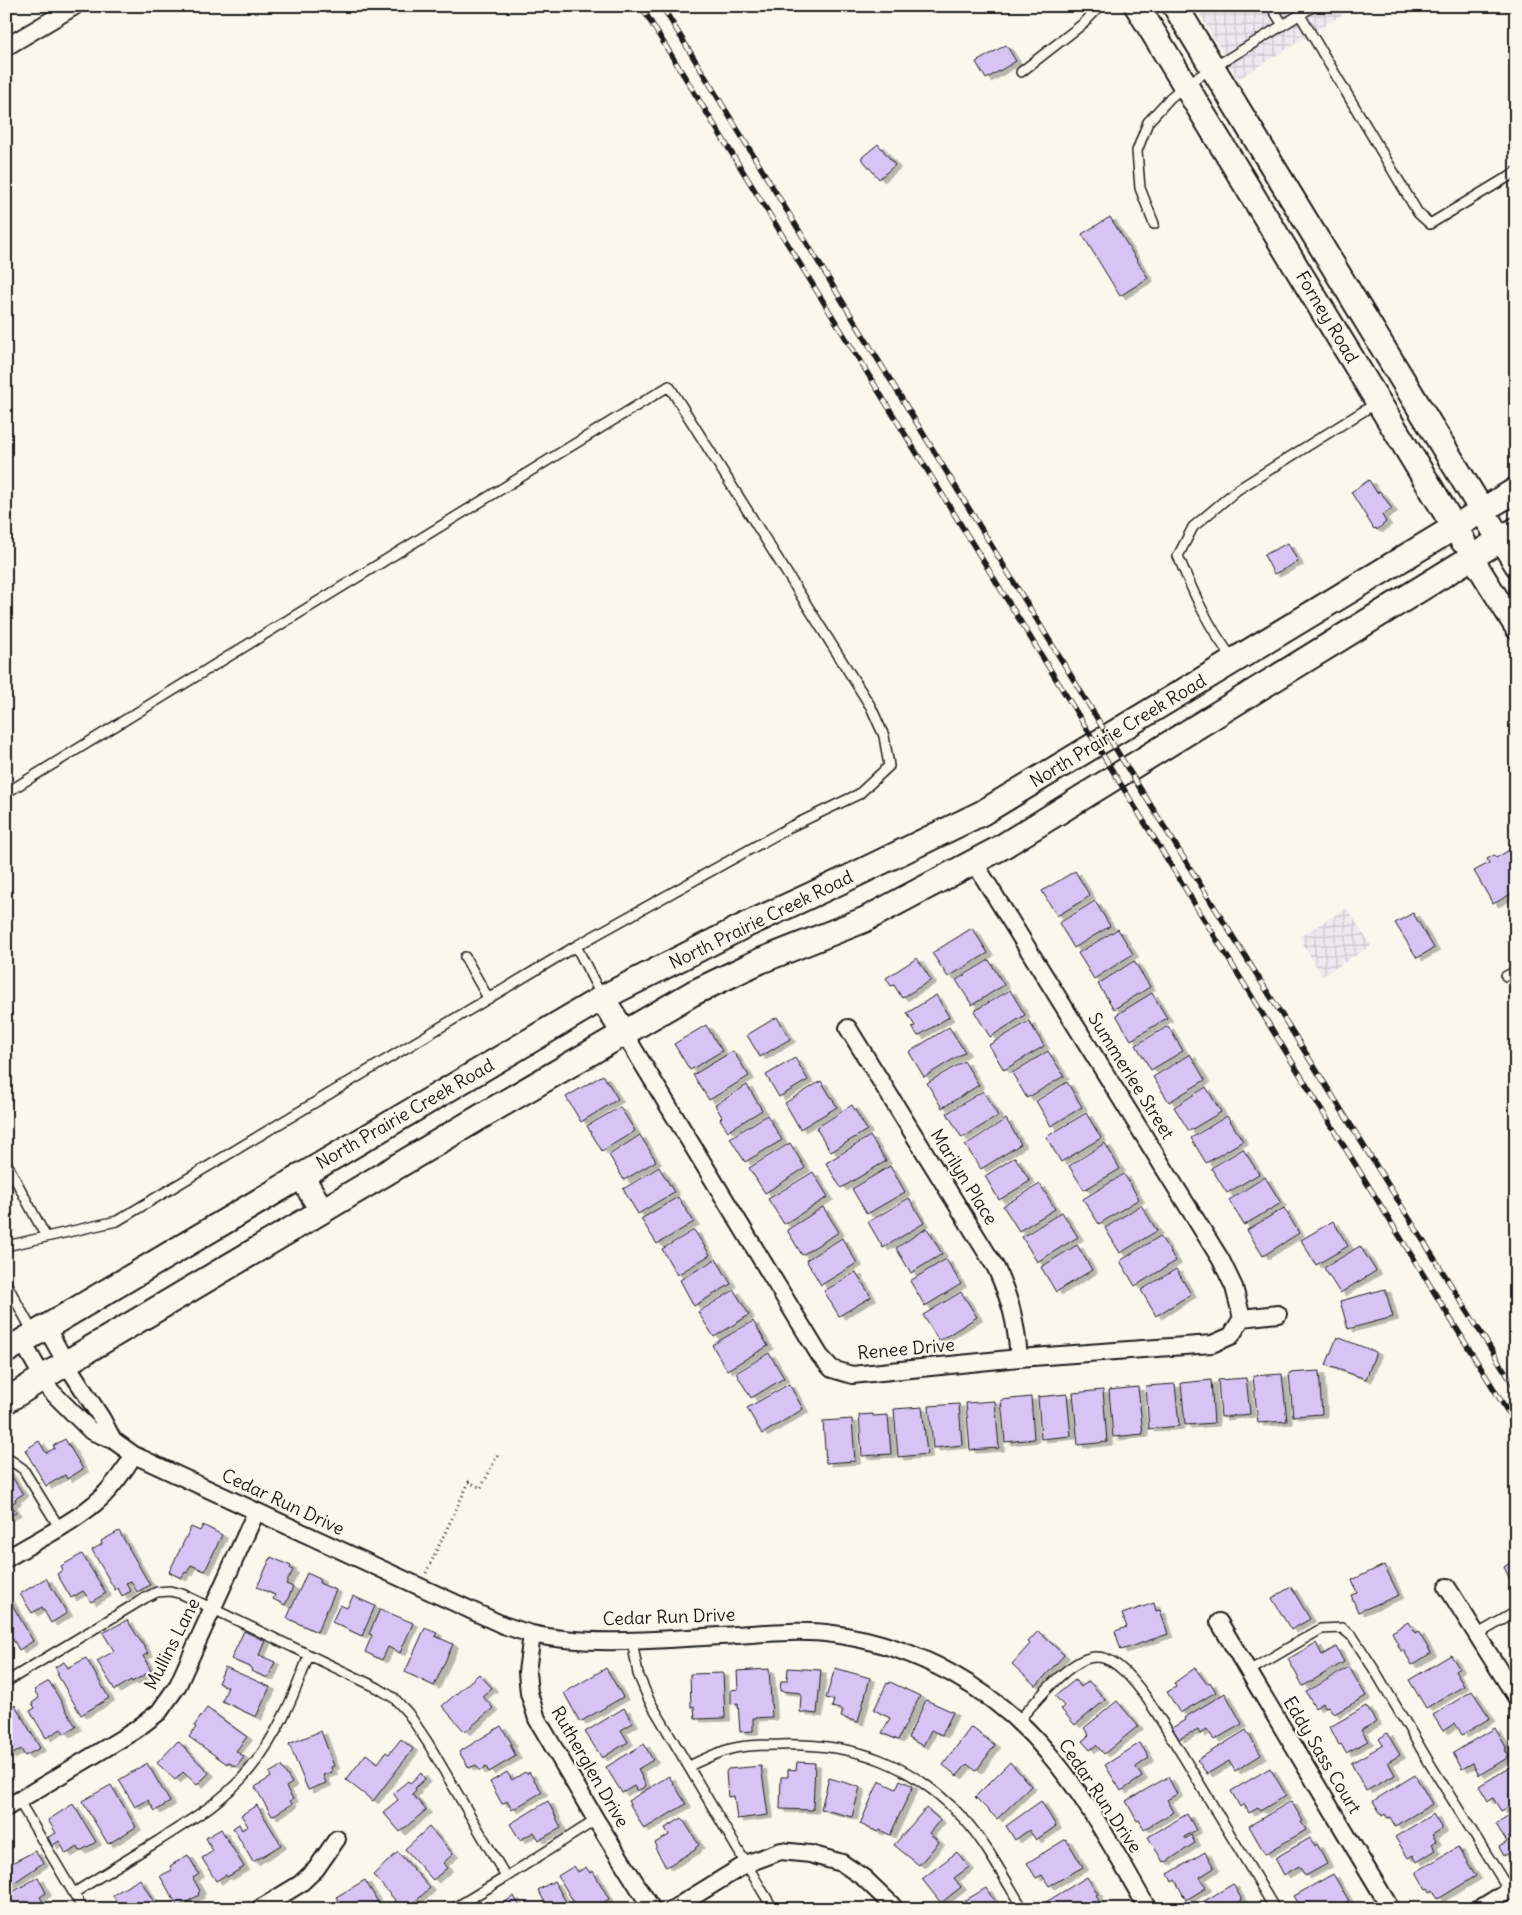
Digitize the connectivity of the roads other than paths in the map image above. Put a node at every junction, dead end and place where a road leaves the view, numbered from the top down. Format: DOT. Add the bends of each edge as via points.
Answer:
graph roads {
  1 [pos="75,6"];
  2 [pos="1100,6"];
  3 [pos="1137,6"];
  4 [pos="1176,6"];
  5 [pos="1271,6"];
  6 [pos="1314,6"];
  7 [pos="1300,15"];
  8 [pos="1283,25"];
  9 [pos="6,47"];
  10 [pos="1214,68"];
  11 [pos="1021,72"];
  12 [pos="1185,85"];
  13 [pos="1516,172"];
  14 [pos="1154,224"];
  15 [pos="1378,402"];
  16 [pos="1516,490"];
  17 [pos="1483,510"];
  18 [pos="1455,527"];
  19 [pos="1493,544"];
  20 [pos="1516,566"];
  21 [pos="1516,628"];
  22 [pos="1235,660"];
  23 [pos="1254,691"];
  24 [pos="6,793"];
  25 [pos="974,862"];
  26 [pos="576,946"];
  27 [pos="465,957"];
  28 [pos="1516,971"];
  29 [pos="1506,976"];
  30 [pos="488,998"];
  31 [pos="602,998"];
  32 [pos="848,1028"];
  33 [pos="624,1033"];
  34 [pos="6,1162"];
  35 [pos="301,1175"];
  36 [pos="322,1211"];
  37 [pos="46,1237"];
  38 [pos="6,1246"];
  39 [pos="6,1283"];
  40 [pos="1278,1314"];
  41 [pos="1242,1318"];
  42 [pos="27,1339"];
  43 [pos="1020,1358"];
  44 [pos="66,1363"];
  45 [pos="42,1379"];
  46 [pos="6,1401"];
  47 [pos="113,1440"];
  48 [pos="134,1455"];
  49 [pos="6,1457"];
  50 [pos="256,1512"];
  51 [pos="59,1527"];
  52 [pos="6,1559"];
  53 [pos="1447,1587"];
  54 [pos="213,1608"];
  55 [pos="1516,1612"];
  56 [pos="1219,1622"];
  57 [pos="532,1634"];
  58 [pos="1478,1634"];
  59 [pos="632,1640"];
  60 [pos="310,1655"];
  61 [pos="1248,1671"];
  62 [pos="6,1682"];
  63 [pos="1516,1696"];
  64 [pos="1019,1720"];
  65 [pos="689,1766"];
  66 [pos="13,1804"];
  67 [pos="596,1820"];
  68 [pos="337,1839"];
  69 [pos="746,1864"];
  70 [pos="506,1876"];
  71 [pos="1513,1888"];
  72 [pos="74,1892"];
  73 [pos="83,1909"];
  74 [pos="258,1909"];
  75 [pos="453,1909"];
  76 [pos="652,1909"];
  77 [pos="672,1909"];
  78 [pos="773,1909"];
  79 [pos="894,1909"];
  80 [pos="1023,1909"];
  81 [pos="1148,1909"];
  82 [pos="1274,1909"];
  83 [pos="1391,1909"];
  84 [pos="1479,1909"];
  1 -- 9 [label="street"];
  2 -- 11 [label="lane" via="1084,23"];
  3 -- 12 [label="main road, Forney Road"];
  4 -- 10 [label="main road, Forney Road"];
  5 -- 8 [label="lane"];
  6 -- 7 [label="lane"];
  7 -- 8 [label="lane"];
  7 -- 13 [label="lane" via="1418,213 1430,224"];
  8 -- 10 [label="lane"];
  10 -- 12 [label="lane"];
  10 -- 17 [label="main road, Forney Road"];
  12 -- 14 [label="lane" via="1148,122 1137,151 1140,188"];
  12 -- 15 [label="main road, Forney Road"];
  15 -- 18 [label="main road, Forney Road"];
  15 -- 22 [label="lane" via="1237,490 1193,527 1178,556 1219,641"];
  16 -- 17 [label="main road, North Prairie Creek Road"];
  17 -- 18 [label="main road, North Prairie Creek Road"];
  17 -- 19 [label="main road, Forney Road"];
  18 -- 19 [label="main road, Forney Road"];
  18 -- 22 [label="main road, North Prairie Creek Road"];
  19 -- 20 [label="street, Forney Road"];
  19 -- 21 [label="street, Forney Road"];
  19 -- 23 [label="main road, North Prairie Creek Road"];
  22 -- 23 [label="main road"];
  22 -- 31 [label="main road, North Prairie Creek Road" via="982,813 744,926"];
  23 -- 25 [label="main road, North Prairie Creek Road"];
  24 -- 26 [label="lane" via="669,386 871,707 884,736 889,766 859,794 792,826"];
  25 -- 33 [label="main road, North Prairie Creek Road" via="864,920 760,961 693,993"];
  25 -- 41 [label="street, Summerlee Street" via="1221,1260 1234,1287"];
  26 -- 30 [label="lane"];
  26 -- 31 [label="lane"];
  27 -- 30 [label="lane"];
  28 -- 29 [label="lane"];
  30 -- 37 [label="lane" via="116,1221"];
  31 -- 33 [label="main road"];
  31 -- 35 [label="main road, North Prairie Creek Road"];
  32 -- 43 [label="street, Marilyn Place" via="996,1268 1013,1311"];
  33 -- 36 [label="main road, North Prairie Creek Road"];
  33 -- 43 [label="street, Renee Drive" via="820,1356 832,1369 852,1375"];
  34 -- 37 [label="lane"];
  35 -- 36 [label="main road"];
  35 -- 42 [label="main road, North Prairie Creek Road"];
  36 -- 44 [label="main road, North Prairie Creek Road"];
  37 -- 38 [label="lane"];
  39 -- 42 [label="lane"];
  40 -- 41 [label="street"];
  41 -- 43 [label="street, Renee Drive" via="1231,1336 1212,1344"];
  42 -- 44 [label="street"];
  42 -- 45 [label="street"];
  44 -- 45 [label="main road, North Prairie Creek Road"];
  44 -- 47 [label="street"];
  45 -- 46 [label="main road, North Prairie Creek Road"];
  45 -- 47 [label="street" via="91,1431"];
  47 -- 48 [label="street, Cedar Run Drive"];
  48 -- 50 [label="street, Cedar Run Drive"];
  48 -- 51 [label="street" via="120,1477 100,1498"];
  49 -- 51 [label="lane" via="23,1469"];
  50 -- 54 [label="street, Mullins Lane"];
  50 -- 57 [label="street, Cedar Run Drive" via="503,1625"];
  51 -- 52 [label="street"];
  53 -- 58 [label="street"];
  54 -- 60 [label="lane"];
  54 -- 62 [label="lane" via="182,1594 157,1592"];
  54 -- 66 [label="street, Mullins Lane" via="178,1684 159,1712 134,1731"];
  55 -- 58 [label="lane"];
  56 -- 61 [label="street, Eddy Sass Court"];
  57 -- 59 [label="street, Cedar Run Drive" via="575,1640"];
  57 -- 67 [label="street, Rutherglen Drive" via="527,1672 537,1719"];
  58 -- 63 [label="street"];
  59 -- 64 [label="street, Cedar Run Drive" via="793,1633 832,1634 871,1642 913,1655 951,1673 984,1692"];
  59 -- 65 [label="lane" via="638,1674 649,1700"];
  60 -- 70 [label="lane" via="378,1688 394,1698 408,1713"];
  60 -- 72 [label="lane" via="278,1728 250,1769 222,1799"];
  61 -- 71 [label="lane" via="1322,1629 1342,1628 1353,1637 1430,1764"];
  61 -- 83 [label="street, Eddy Sass Court"];
  64 -- 81 [label="street, Cedar Run Drive" via="1049,1753 1081,1797"];
  64 -- 82 [label="lane" via="1069,1667 1082,1660 1108,1658 1125,1672 1148,1700"];
  65 -- 69 [label="lane"];
  65 -- 80 [label="lane" via="725,1751 756,1746 801,1744 840,1747 874,1757 910,1774 960,1815 997,1865"];
  66 -- 72 [label="lane"];
  67 -- 70 [label="lane"];
  67 -- 76 [label="street, Rutherglen Drive"];
  68 -- 74 [label="street" via="316,1869 300,1884"];
  69 -- 77 [label="street"];
  69 -- 78 [label="lane"];
  69 -- 79 [label="street" via="781,1851 810,1854 842,1863 864,1878"];
  70 -- 75 [label="lane"];
  71 -- 84 [label="street"];
  72 -- 73 [label="lane"];
}
